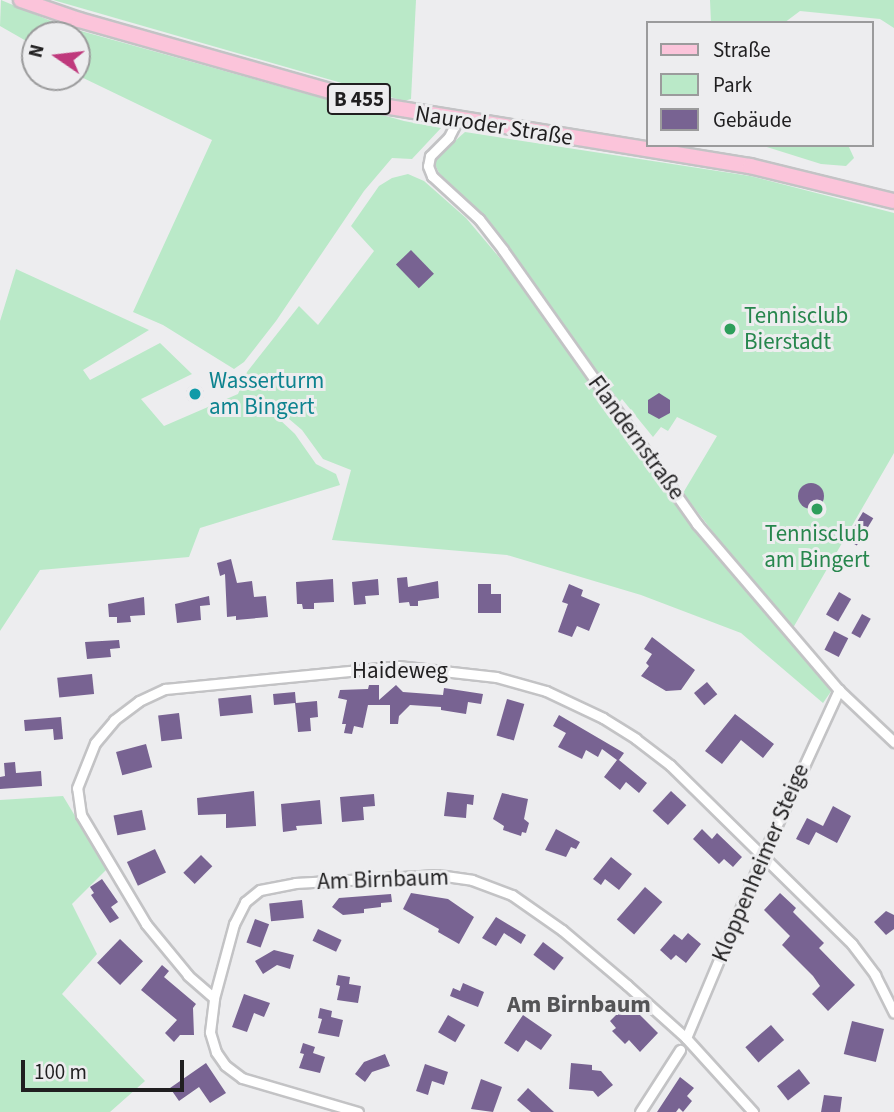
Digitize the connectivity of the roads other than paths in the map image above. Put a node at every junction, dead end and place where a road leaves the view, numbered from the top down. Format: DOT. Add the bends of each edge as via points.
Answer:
graph roads {
  1 [pos="21,0"];
  2 [pos="457,121"];
  3 [pos="894,201"];
  4 [pos="839,690"];
  5 [pos="894,742"];
  6 [pos="763,855"];
  7 [pos="214,998"];
  8 [pos="894,1013"];
  9 [pos="686,1038"];
  10 [pos="680,1050"];
  11 [pos="358,1112"];
  12 [pos="640,1112"];
  13 [pos="753,1112"];
  1 -- 2 [label="main road, Nauroder Straße / B 455" via="361,100"];
  2 -- 3 [label="main road, Nauroder Straße / B 455" via="750,166"];
  2 -- 4 [label="street, Flandernstraße" via="430,156 432,176 479,219 697,524"];
  4 -- 5 [label="street, Flandernstraße"];
  4 -- 6 [label="street, Kloppenheimer Steige"];
  6 -- 7 [label="street, Haideweg" via="670,765 636,739 546,691 496,677 398,666 164,689 114,720 95,743 77,788 82,814 146,924 188,975"];
  6 -- 8 [label="street, Haideweg" via="852,944 875,975"];
  6 -- 9 [label="street, Kloppenheimer Steige"];
  7 -- 9 [label="street, Am Birnbaum" via="234,924 245,902 260,890 295,883 438,875 471,880 512,895 562,930"];
  7 -- 11 [label="street, Am Birnbaum" via="210,1032 225,1065 242,1078"];
  9 -- 13 [label="street, Am Birnbaum"];
  10 -- 12 [label="street"];
}
